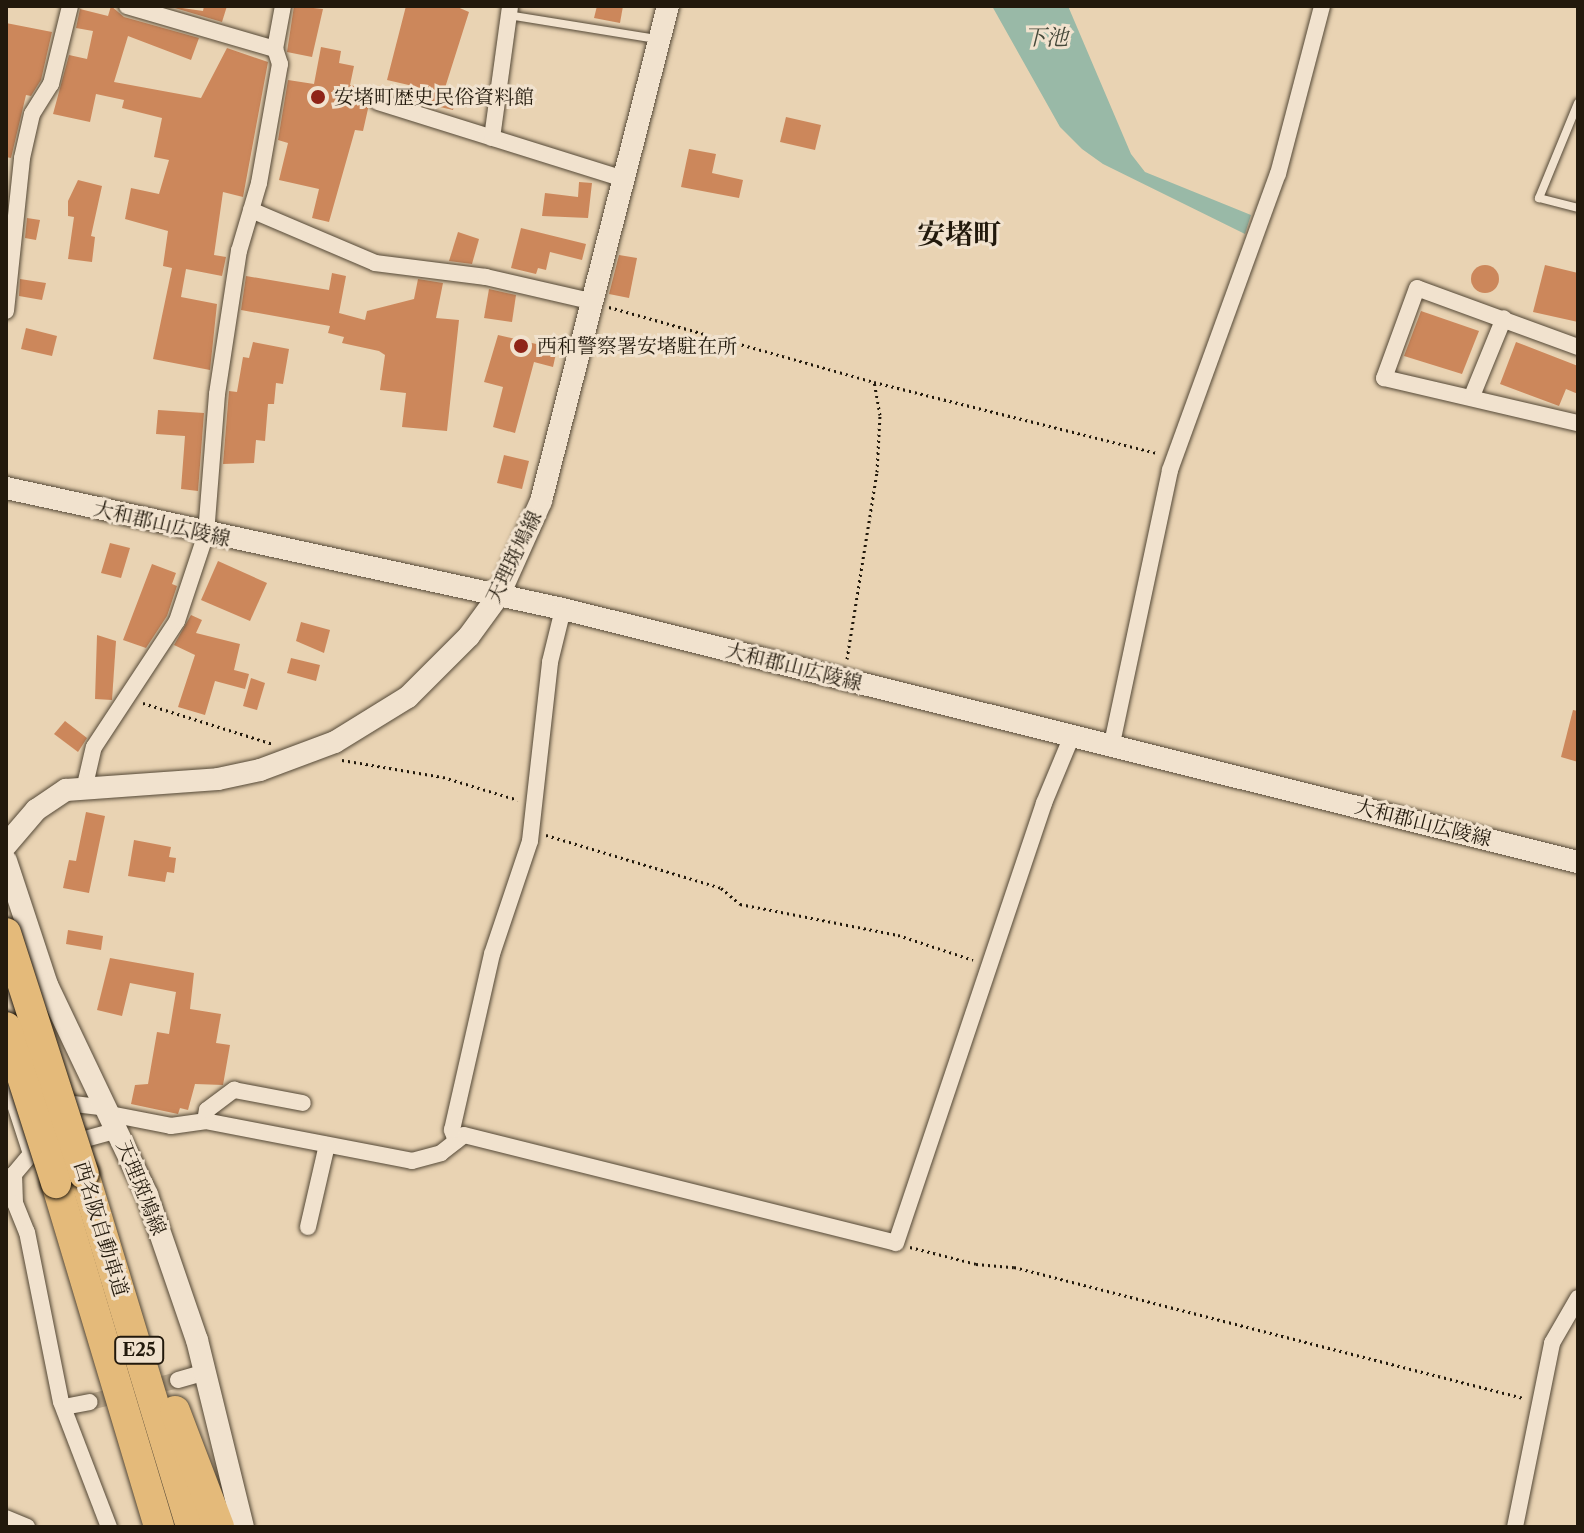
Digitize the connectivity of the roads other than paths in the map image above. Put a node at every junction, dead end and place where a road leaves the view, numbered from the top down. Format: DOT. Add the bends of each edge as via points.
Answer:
graph roads {
  1 [pos="70,6"];
  2 [pos="127,6"];
  3 [pos="283,6"];
  4 [pos="668,6"];
  5 [pos="1322,6"];
  6 [pos="509,11"];
  7 [pos="658,39"];
  8 [pos="275,49"];
  9 [pos="378,102"];
  10 [pos="1578,103"];
  11 [pos="492,138"];
  12 [pos="621,178"];
  13 [pos="1578,208"];
  14 [pos="251,210"];
  15 [pos="590,301"];
  16 [pos="6,311"];
  17 [pos="1504,318"];
  18 [pos="1578,347"];
  19 [pos="1472,396"];
  20 [pos="1578,423"];
  21 [pos="6,488"];
  22 [pos="206,534"];
  23 [pos="499,595"];
  24 [pos="563,609"];
  25 [pos="1071,738"];
  26 [pos="1111,748"];
  27 [pos="85,785"];
  28 [pos="6,845"];
  29 [pos="6,861"];
  30 [pos="1578,862"];
  31 [pos="6,933"];
  32 [pos="6,1027"];
  33 [pos="6,1077"];
  34 [pos="12,1096"];
  35 [pos="303,1103"];
  36 [pos="112,1117"];
  37 [pos="205,1121"];
  38 [pos="456,1141"];
  39 [pos="327,1145"];
  40 [pos="31,1154"];
  41 [pos="70,1178"];
  42 [pos="308,1227"];
  43 [pos="103,1231"];
  44 [pos="1578,1298"];
  45 [pos="206,1372"];
  46 [pos="178,1380"];
  47 [pos="90,1402"];
  48 [pos="64,1407"];
  49 [pos="6,1518"];
  50 [pos="27,1527"];
  51 [pos="109,1527"];
  52 [pos="159,1527"];
  53 [pos="191,1527"];
  54 [pos="219,1527"];
  55 [pos="243,1527"];
  56 [pos="1515,1527"];
  1 -- 16 [label="street" via="51,84 32,114 22,158"];
  2 -- 8 [label="street"];
  3 -- 8 [label="street"];
  4 -- 7 [label="main road, 天理斑鳩線"];
  5 -- 26 [label="street" via="1278,174 1174,458"];
  6 -- 7 [label="lane"];
  6 -- 11 [label="street"];
  7 -- 12 [label="main road, 天理斑鳩線"];
  8 -- 14 [label="street" via="280,64"];
  9 -- 11 [label="street"];
  10 -- 13 [label="lane" via="1539,198"];
  11 -- 12 [label="street"];
  12 -- 15 [label="main road, 天理斑鳩線"];
  14 -- 15 [label="street" via="375,263 486,277"];
  14 -- 22 [label="street" via="239,251 217,394"];
  15 -- 23 [label="main road, 天理斑鳩線" via="541,501"];
  17 -- 18 [label="street"];
  17 -- 19 [label="street"];
  17 -- 19 [label="street" via="1417,288 1384,378"];
  19 -- 20 [label="street"];
  21 -- 22 [label="main road, 大和郡山広陵線"];
  22 -- 23 [label="main road, 大和郡山広陵線"];
  22 -- 27 [label="street" via="177,621 94,747"];
  23 -- 24 [label="main road, 大和郡山広陵線"];
  23 -- 27 [label="main road, 天理斑鳩線" via="428,679 335,742 260,770 218,779"];
  24 -- 25 [label="main road, 大和郡山広陵線"];
  24 -- 38 [label="street" via="550,662 530,832 492,954 452,1130"];
  25 -- 26 [label="main road, 大和郡山広陵線"];
  25 -- 38 [label="street" via="988,965 896,1243 464,1135"];
  26 -- 30 [label="main road, 大和郡山広陵線"];
  27 -- 28 [label="main road, 天理斑鳩線" via="50,797"];
  29 -- 36 [label="main road, 天理斑鳩線" via="47,985"];
  31 -- 41 [label="highway, 西名阪自動車道 / E25, bridge"];
  32 -- 41 [label="highway, 西名阪自動車道 / E25, bridge"];
  33 -- 34 [label="street"];
  34 -- 36 [label="street"];
  34 -- 40 [label="street"];
  35 -- 37 [label="street" via="234,1090 207,1110"];
  36 -- 37 [label="street" via="171,1126"];
  36 -- 40 [label="street"];
  36 -- 45 [label="main road, 天理斑鳩線" via="147,1195"];
  37 -- 39 [label="street"];
  38 -- 39 [label="street" via="441,1153 412,1161"];
  39 -- 42 [label="street"];
  40 -- 48 [label="street" via="19,1163 13,1187"];
  41 -- 43 [label="highway, 西名阪自動車道 / E25"];
  41 -- 52 [label="highway, 西名阪自動車道 / E25"];
  43 -- 53 [label="highway, 西名阪自動車道 / E25"];
  43 -- 54 [label="highway"];
  44 -- 56 [label="street" via="1552,1343"];
  45 -- 46 [label="street"];
  45 -- 55 [label="main road, 天理斑鳩線"];
  47 -- 48 [label="street"];
  48 -- 51 [label="street"];
  49 -- 50 [label="street"];
}
